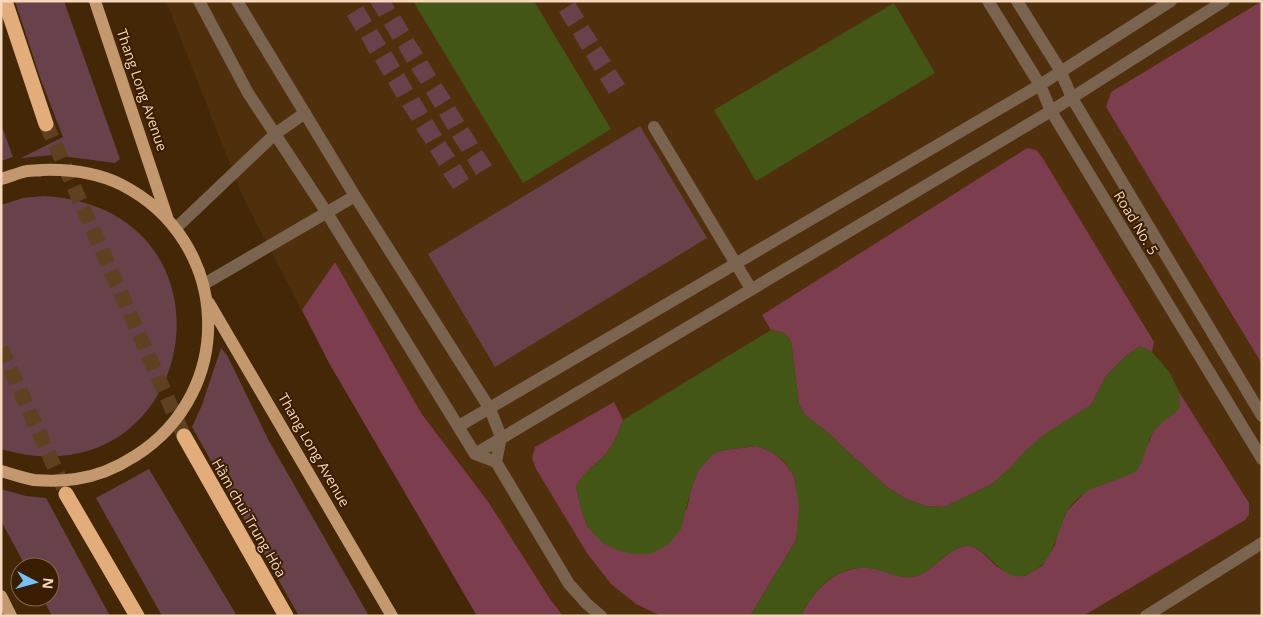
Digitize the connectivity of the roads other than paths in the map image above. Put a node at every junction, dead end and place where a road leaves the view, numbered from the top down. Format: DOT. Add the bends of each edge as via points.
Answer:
graph roads {
  1 [pos="5,1"];
  2 [pos="95,1"];
  3 [pos="199,1"];
  4 [pos="237,1"];
  5 [pos="988,1"];
  6 [pos="1017,1"];
  7 [pos="1171,1"];
  8 [pos="1224,1"];
  9 [pos="1060,70"];
  10 [pos="1040,84"];
  11 [pos="1072,98"];
  12 [pos="1051,111"];
  13 [pos="305,113"];
  14 [pos="46,124"];
  15 [pos="654,127"];
  16 [pos="275,134"];
  17 [pos="1,179"];
  18 [pos="355,196"];
  19 [pos="327,213"];
  20 [pos="172,223"];
  21 [pos="736,264"];
  22 [pos="204,284"];
  23 [pos="751,289"];
  24 [pos="207,300"];
  25 [pos="490,409"];
  26 [pos="1262,416"];
  27 [pos="460,426"];
  28 [pos="184,436"];
  29 [pos="501,437"];
  30 [pos="475,454"];
  31 [pos="1262,459"];
  32 [pos="496,462"];
  33 [pos="1,471"];
  34 [pos="66,494"];
  35 [pos="1262,543"];
  36 [pos="1,596"];
  37 [pos="11,616"];
  38 [pos="137,616"];
  39 [pos="286,616"];
  40 [pos="392,616"];
  41 [pos="602,616"];
  42 [pos="1146,616"];
  1 -- 14 [label="highway"];
  2 -- 20 [label="main road, Thang Long Avenue"];
  3 -- 16 [label="lane" via="248,93"];
  4 -- 13 [label="lane"];
  5 -- 10 [label="lane, Road No. 5"];
  6 -- 9 [label="lane, Road No. 5"];
  7 -- 9 [label="lane"];
  8 -- 11 [label="lane"];
  9 -- 10 [label="lane"];
  9 -- 11 [label="lane, Road No. 5"];
  10 -- 12 [label="lane, Road No. 5"];
  10 -- 21 [label="lane"];
  11 -- 12 [label="lane"];
  11 -- 26 [label="lane, Road No. 5"];
  12 -- 23 [label="lane"];
  12 -- 31 [label="lane, Road No. 5"];
  13 -- 16 [label="lane"];
  13 -- 18 [label="lane"];
  15 -- 21 [label="lane"];
  16 -- 19 [label="lane"];
  16 -- 20 [label="lane"];
  17 -- 20 [label="main road" via="24,171 66,169 107,178 140,194"];
  18 -- 19 [label="lane"];
  18 -- 25 [label="lane"];
  19 -- 22 [label="lane"];
  19 -- 27 [label="lane"];
  20 -- 22 [label="main road" via="193,254"];
  21 -- 23 [label="lane"];
  21 -- 25 [label="lane"];
  22 -- 24 [label="main road"];
  23 -- 29 [label="lane"];
  24 -- 33 [label="main road" via="209,338 201,375 182,413 153,445 117,467 76,479 34,480"];
  24 -- 40 [label="main road, Thang Long Avenue"];
  25 -- 27 [label="lane"];
  25 -- 29 [label="lane"];
  27 -- 30 [label="lane"];
  28 -- 39 [label="highway, Hầm chui Trung Hòa"];
  29 -- 30 [label="lane"];
  29 -- 32 [label="lane"];
  30 -- 32 [label="lane"];
  32 -- 41 [label="lane" via="569,584"];
  34 -- 38 [label="highway"];
  35 -- 42 [label="lane"];
  36 -- 37 [label="main road"];
}
